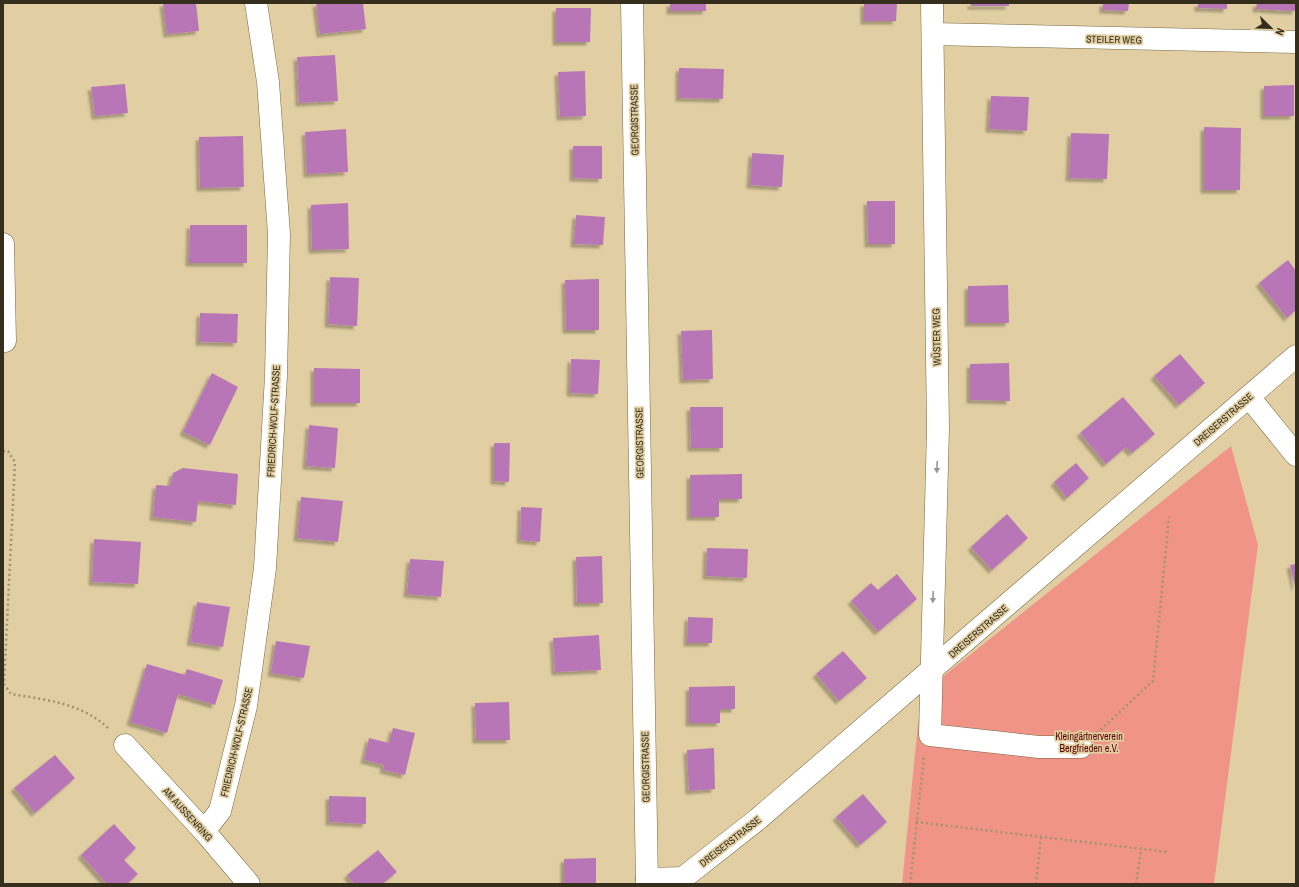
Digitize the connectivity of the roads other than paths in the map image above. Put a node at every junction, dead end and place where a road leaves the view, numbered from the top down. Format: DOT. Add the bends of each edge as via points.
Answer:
graph roads {
  1 [pos="256,3"];
  2 [pos="632,3"];
  3 [pos="932,3"];
  4 [pos="933,34"];
  5 [pos="1296,42"];
  6 [pos="3,244"];
  7 [pos="5,341"];
  8 [pos="1296,356"];
  9 [pos="1249,396"];
  10 [pos="1296,455"];
  11 [pos="931,672"];
  12 [pos="125,745"];
  13 [pos="1082,747"];
  14 [pos="204,831"];
  15 [pos="647,882"];
  16 [pos="249,884"];
  1 -- 14 [label="street, FRIEDRICH-WOLF-STRASSE" via="268,82 279,234 276,376 265,568 246,706 220,811"];
  2 -- 15 [label="street, GEORGISTRASSE"];
  3 -- 4 [label="street, WÜSTER WEG"];
  4 -- 5 [label="street, STEILER WEG"];
  4 -- 11 [label="street, WÜSTER WEG, one-way" via="938,428"];
  6 -- 7 [label="street"];
  8 -- 9 [label="street, DREISERSTRASSE"];
  9 -- 10 [label="street"];
  9 -- 11 [label="street, DREISERSTRASSE"];
  11 -- 13 [label="street, WÜSTER WEG" via="930,735 1039,747"];
  11 -- 15 [label="street, DREISERSTRASSE" via="758,819 683,878"];
  12 -- 14 [label="street, AM AUSSENRING"];
  14 -- 16 [label="street, AM AUSSENRING"];
}
